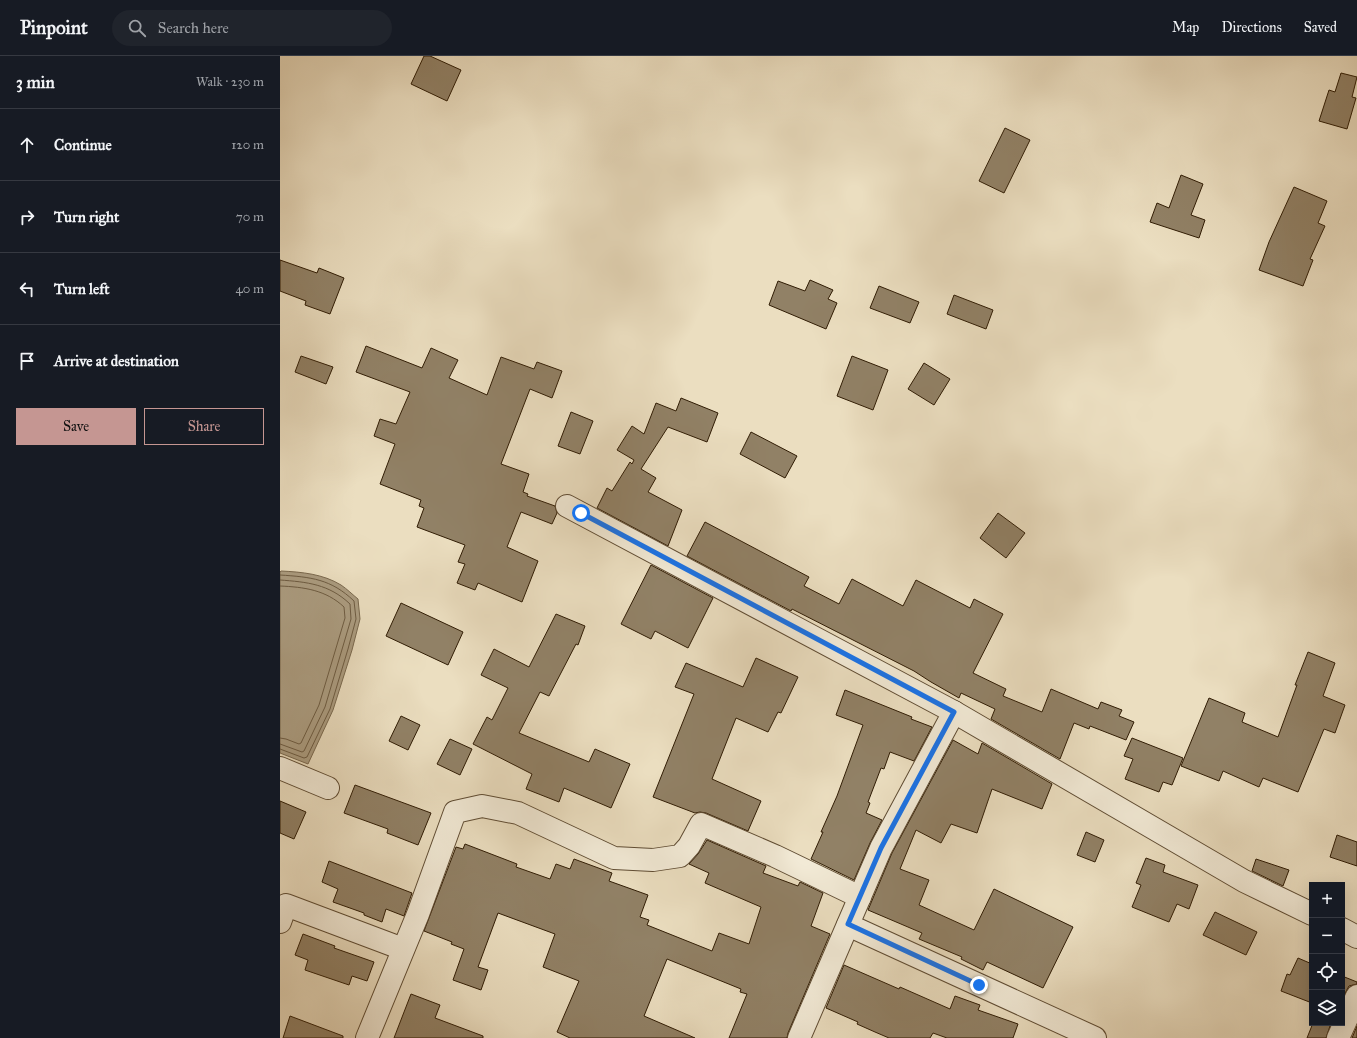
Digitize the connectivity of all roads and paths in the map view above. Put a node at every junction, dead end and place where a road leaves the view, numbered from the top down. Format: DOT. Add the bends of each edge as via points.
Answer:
graph roads {
  1 [pos="567,506"];
  2 [pos="954,712"];
  3 [pos="280,768"];
  4 [pos="328,788"];
  5 [pos="860,897"];
  6 [pos="1309,913"];
  7 [pos="280,922"];
  8 [pos="848,924"];
  9 [pos="1345,931"];
  10 [pos="1357,937"];
  11 [pos="403,949"];
  12 [pos="1357,996"];
  13 [pos="366,1038"];
  14 [pos="799,1038"];
  15 [pos="1095,1038"];
  16 [pos="1338,1038"];
  1 -- 2 [label="street"];
  2 -- 5 [label="street" via="881,848"];
  2 -- 6 [label="street" via="1244,881"];
  3 -- 4 [label="street"];
  5 -- 8 [label="street"];
  5 -- 11 [label="street" via="701,824 689,846 680,856 653,860 614,858 518,813 482,806 455,812"];
  7 -- 11 [label="street" via="286,905"];
  8 -- 14 [label="street"];
  8 -- 15 [label="street"];
  9 -- 10 [label="street"];
  11 -- 13 [label="street"];
  12 -- 16 [label="street"];
}
